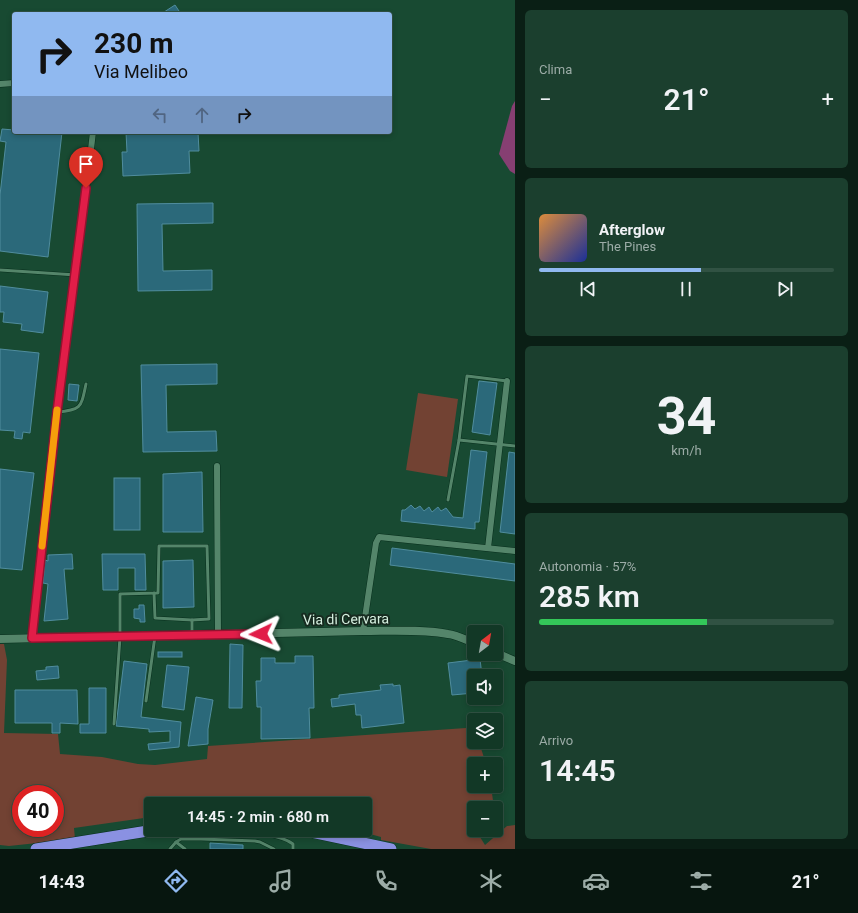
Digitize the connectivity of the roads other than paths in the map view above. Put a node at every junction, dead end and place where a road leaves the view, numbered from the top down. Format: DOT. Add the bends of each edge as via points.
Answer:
graph roads {
  1 [pos="12,83"];
  2 [pos="0,84"];
  3 [pos="93,134"];
  4 [pos="0,270"];
  5 [pos="76,275"];
  6 [pos="507,381"];
  7 [pos="86,384"];
  8 [pos="57,412"];
  9 [pos="459,440"];
  10 [pos="500,445"];
  11 [pos="515,446"];
  12 [pos="217,466"];
  13 [pos="448,500"];
  14 [pos="488,548"];
  15 [pos="515,551"];
  16 [pos="154,593"];
  17 [pos="192,620"];
  18 [pos="364,631"];
  19 [pos="218,635"];
  20 [pos="155,636"];
  21 [pos="192,636"];
  22 [pos="120,637"];
  23 [pos="32,638"];
  24 [pos="0,639"];
  25 [pos="467,640"];
  26 [pos="503,656"];
  27 [pos="515,661"];
  28 [pos="146,701"];
  29 [pos="114,724"];
  30 [pos="144,832"];
  31 [pos="276,837"];
  32 [pos="335,837"];
  33 [pos="176,842"];
  34 [pos="36,849"];
  35 [pos="170,849"];
  36 [pos="185,849"];
  37 [pos="274,849"];
  38 [pos="293,849"];
  39 [pos="391,849"];
  1 -- 2 [label="street"];
  3 -- 5 [label="street"];
  4 -- 5 [label="lane"];
  5 -- 8 [label="street"];
  6 -- 9 [label="lane" via="467,376"];
  6 -- 10 [label="street"];
  7 -- 8 [label="lane" via="82,403 77,408"];
  8 -- 23 [label="street"];
  9 -- 10 [label="lane"];
  9 -- 13 [label="lane"];
  10 -- 11 [label="lane"];
  10 -- 14 [label="street"];
  12 -- 19 [label="street"];
  14 -- 15 [label="street"];
  14 -- 18 [label="street" via="379,537 376,541"];
  16 -- 17 [label="lane" via="155,618"];
  16 -- 17 [label="lane" via="158,593 159,546 207,546 209,619"];
  16 -- 22 [label="lane" via="120,594"];
  17 -- 21 [label="lane"];
  18 -- 19 [label="street, Via di Cervara"];
  18 -- 25 [label="street, Via di Cervara" via="436,632"];
  19 -- 21 [label="street, Via di Cervara"];
  20 -- 21 [label="street, Via di Cervara"];
  20 -- 22 [label="street, Via di Cervara"];
  20 -- 28 [label="lane"];
  22 -- 23 [label="street, Via di Cervara"];
  22 -- 29 [label="lane"];
  23 -- 24 [label="street, Via di Cervara"];
  26 -- 27 [label="street"];
  30 -- 34 [label="highway"];
  31 -- 38 [label="lane" via="292,843"];
  32 -- 39 [label="highway"];
  33 -- 35 [label="lane"];
  33 -- 36 [label="lane"];
  33 -- 37 [label="lane" via="181,839 255,841"];
}
